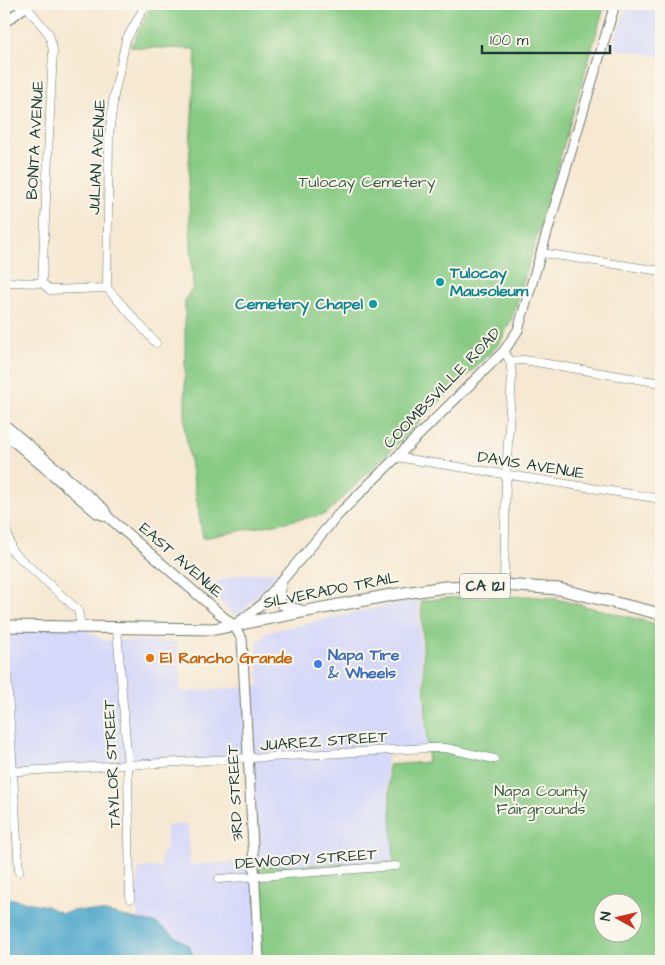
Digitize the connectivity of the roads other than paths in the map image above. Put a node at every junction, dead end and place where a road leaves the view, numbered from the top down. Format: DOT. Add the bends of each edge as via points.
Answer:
graph roads {
  1 [pos="146,4"];
  2 [pos="615,4"];
  3 [pos="28,5"];
  4 [pos="4,23"];
  5 [pos="542,253"];
  6 [pos="661,271"];
  7 [pos="4,282"];
  8 [pos="42,283"];
  9 [pos="107,288"];
  10 [pos="156,343"];
  11 [pos="504,351"];
  12 [pos="510,361"];
  13 [pos="661,383"];
  14 [pos="4,424"];
  15 [pos="4,433"];
  16 [pos="396,458"];
  17 [pos="506,476"];
  18 [pos="661,499"];
  19 [pos="108,517"];
  20 [pos="4,521"];
  21 [pos="7,546"];
  22 [pos="281,582"];
  23 [pos="504,585"];
  24 [pos="307,611"];
  25 [pos="661,614"];
  26 [pos="4,626"];
  27 [pos="234,626"];
  28 [pos="81,627"];
  29 [pos="117,629"];
  30 [pos="249,759"];
  31 [pos="494,759"];
  32 [pos="128,766"];
  33 [pos="8,772"];
  34 [pos="396,866"];
  35 [pos="19,872"];
  36 [pos="254,876"];
  37 [pos="219,879"];
  38 [pos="130,899"];
  39 [pos="258,961"];
  1 -- 9 [label="street, JULIAN AVENUE" via="126,40 114,95 109,135"];
  2 -- 5 [label="street, COOMBSVILLE ROAD"];
  3 -- 4 [label="street"];
  3 -- 8 [label="street, BONITA AVENUE" via="49,34 52,50"];
  5 -- 6 [label="street"];
  5 -- 11 [label="street, COOMBSVILLE ROAD" via="520,323"];
  7 -- 8 [label="street"];
  8 -- 9 [label="street" via="50,290"];
  9 -- 10 [label="street"];
  11 -- 12 [label="street"];
  11 -- 16 [label="street, COOMBSVILLE ROAD"];
  12 -- 13 [label="street" via="524,360"];
  12 -- 17 [label="street" via="512,376"];
  14 -- 19 [label="street, EAST AVENUE" via="104,509"];
  15 -- 19 [label="street, EAST AVENUE" via="97,513"];
  16 -- 17 [label="street, DAVIS AVENUE"];
  16 -- 22 [label="street, COOMBSVILLE ROAD" via="338,516"];
  17 -- 18 [label="street, DAVIS AVENUE"];
  17 -- 23 [label="street"];
  19 -- 27 [label="street, EAST AVENUE"];
  20 -- 21 [label="street"];
  21 -- 28 [label="street" via="78,610"];
  22 -- 24 [label="street" via="279,595 282,605"];
  22 -- 27 [label="street, COOMBSVILLE ROAD" via="260,606"];
  23 -- 24 [label="main road, SILVERADO TRAIL / CA 121" via="418,591"];
  23 -- 25 [label="main road, SILVERADO TRAIL / CA 121" via="559,589"];
  24 -- 27 [label="main road, SILVERADO TRAIL / CA 121"];
  26 -- 28 [label="main road, SILVERADO TRAIL / CA 121"];
  26 -- 33 [label="street"];
  27 -- 29 [label="main road, SILVERADO TRAIL / CA 121"];
  27 -- 30 [label="street, 3RD STREET" via="242,639"];
  28 -- 29 [label="main road, SILVERADO TRAIL / CA 121"];
  29 -- 32 [label="street, TAYLOR STREET"];
  30 -- 31 [label="street, JUAREZ STREET" via="446,748"];
  30 -- 32 [label="street, JUAREZ STREET"];
  30 -- 36 [label="street, 3RD STREET"];
  32 -- 33 [label="street, JUAREZ STREET"];
  32 -- 38 [label="street, TAYLOR STREET"];
  33 -- 35 [label="street"];
  34 -- 36 [label="street, DEWOODY STREET"];
  36 -- 37 [label="street, DEWOODY STREET"];
  36 -- 39 [label="street, 3RD STREET"];
}
